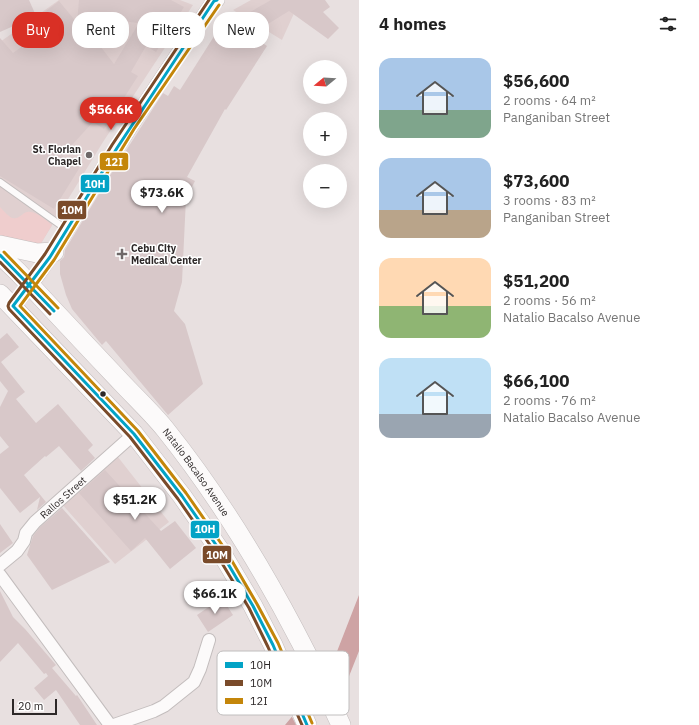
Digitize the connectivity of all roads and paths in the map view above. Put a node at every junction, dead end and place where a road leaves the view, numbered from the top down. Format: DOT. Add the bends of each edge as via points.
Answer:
graph roads {
  1 [pos="217,0"];
  2 [pos="0,182"];
  3 [pos="66,228"];
  4 [pos="0,246"];
  5 [pos="54,252"];
  6 [pos="0,255"];
  7 [pos="30,286"];
  8 [pos="6,300"];
  9 [pos="134,434"];
  10 [pos="0,566"];
  11 [pos="0,575"];
  12 [pos="208,640"];
  13 [pos="276,651"];
  14 [pos="305,651"];
  15 [pos="303,715"];
  16 [pos="110,725"];
  17 [pos="114,725"];
  18 [pos="308,725"];
  1 -- 3 [label="street" via="139,111"];
  2 -- 3 [label="lane"];
  3 -- 5 [label="street"];
  4 -- 5 [label="main road" via="31,253"];
  5 -- 7 [label="street"];
  6 -- 7 [label="main road, Natalio Bacalso Avenue"];
  7 -- 8 [label="street"];
  7 -- 14 [label="main road, Natalio Bacalso Avenue" via="164,428 210,489 272,587"];
  8 -- 9 [label="main road"];
  9 -- 10 [label="street, Rallos Street" via="35,522 17,551"];
  9 -- 13 [label="main road" via="221,552"];
  11 -- 16 [label="street"];
  12 -- 17 [label="street" via="194,682 164,706"];
  15 -- 18 [label="main road"];
}
